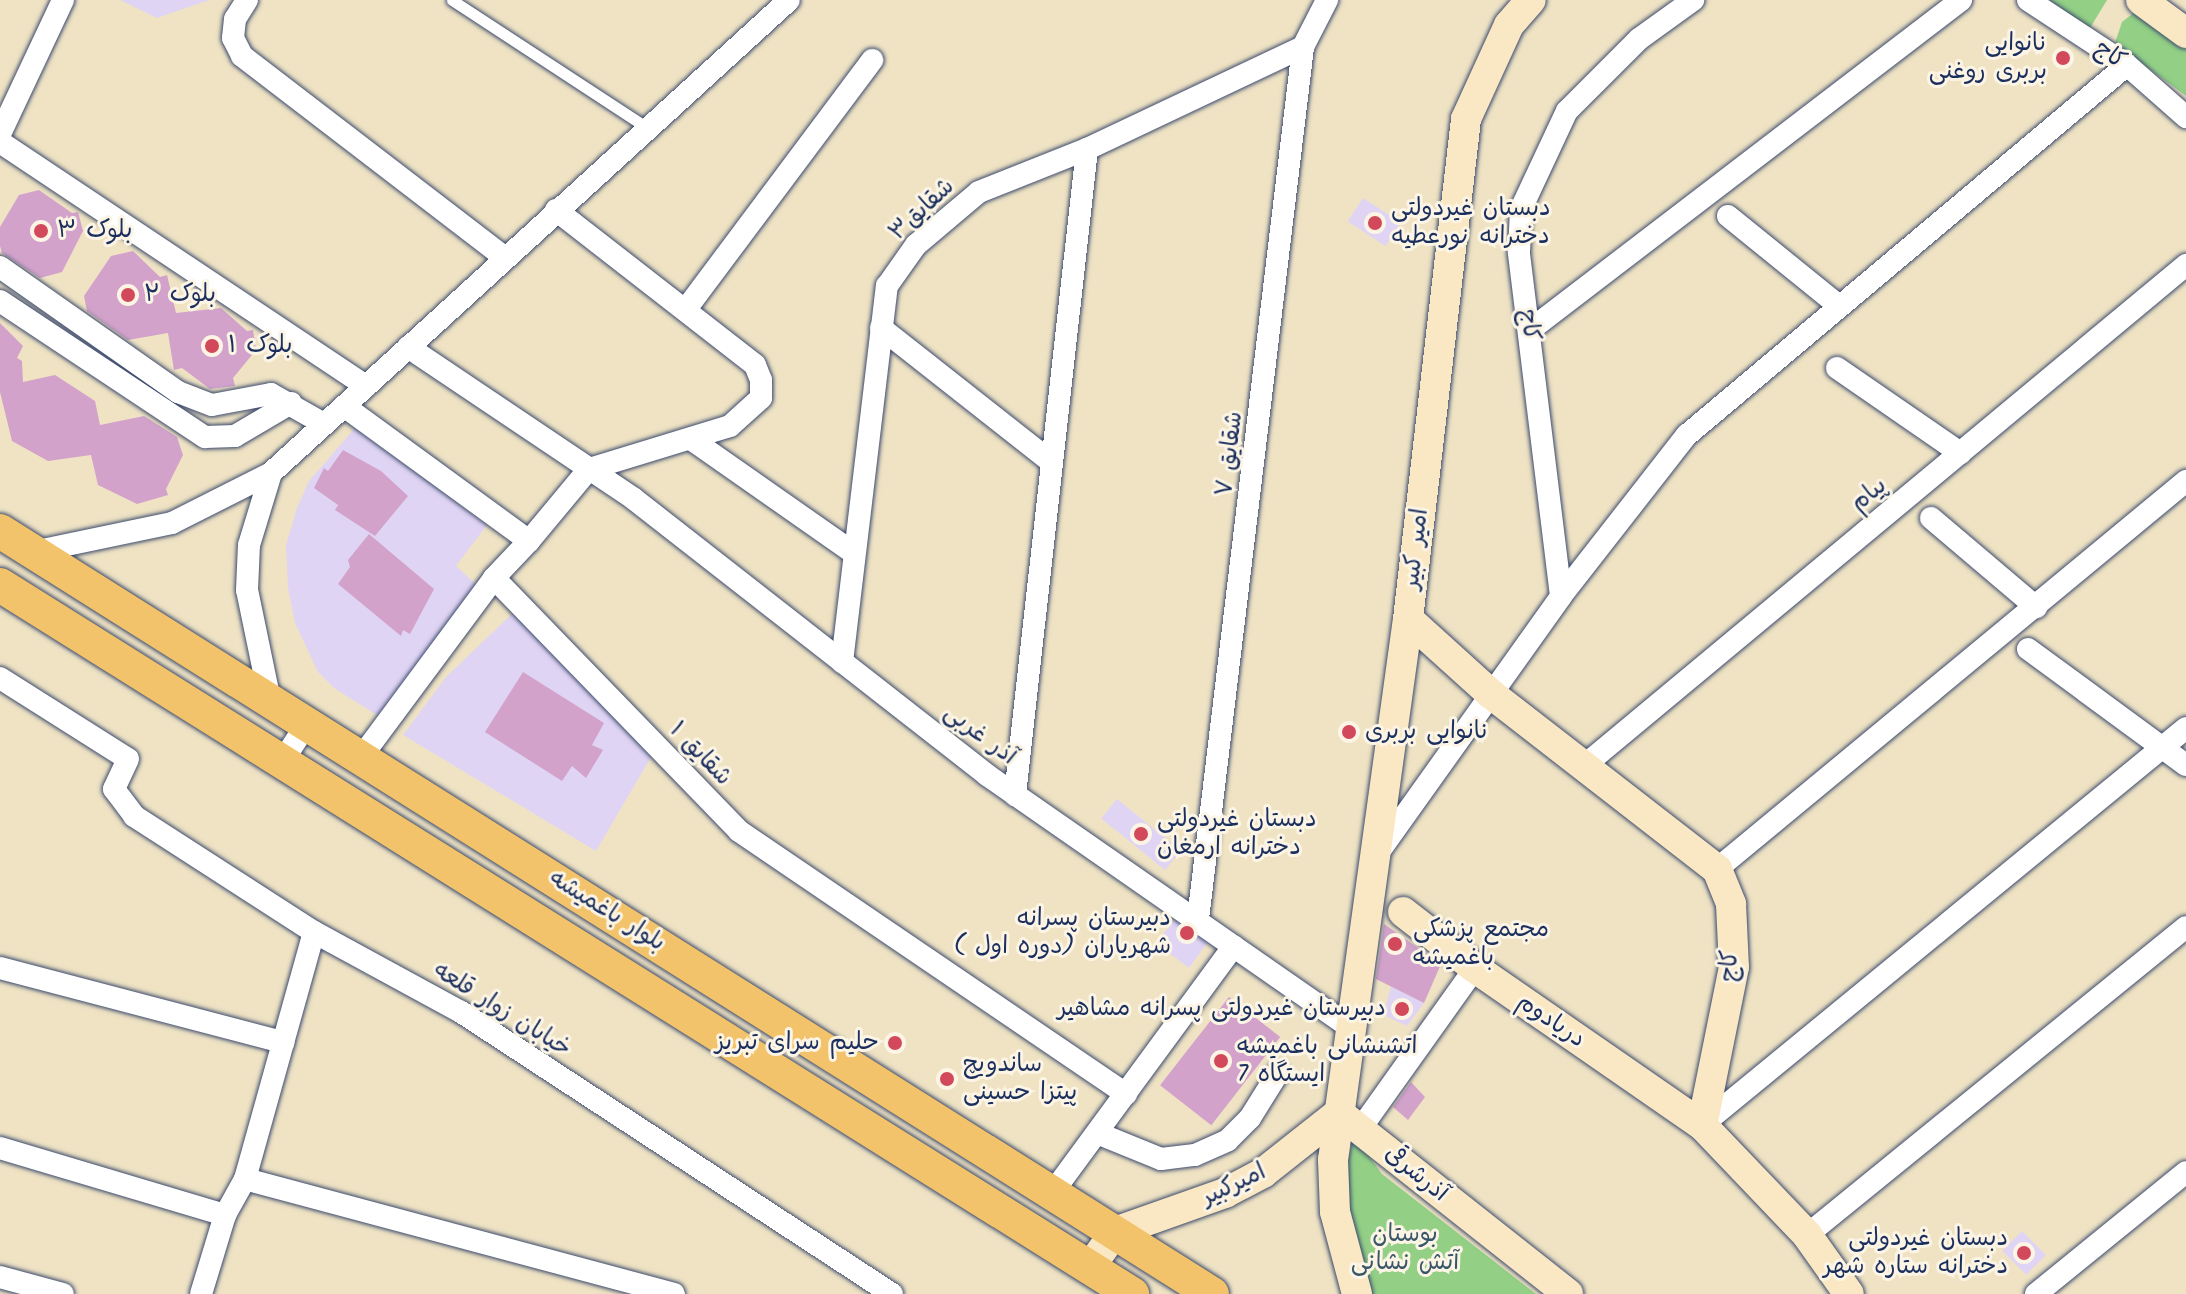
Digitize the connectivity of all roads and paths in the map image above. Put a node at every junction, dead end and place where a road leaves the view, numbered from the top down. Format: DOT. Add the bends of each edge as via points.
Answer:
graph roads {
  1 [pos="63,0"];
  2 [pos="247,0"];
  3 [pos="452,0"];
  4 [pos="1327,0"];
  5 [pos="1531,0"];
  6 [pos="1693,0"];
  7 [pos="1961,0"];
  8 [pos="2028,0"];
  9 [pos="2141,0"];
  10 [pos="781,2"];
  11 [pos="2186,33"];
  12 [pos="1303,47"];
  13 [pos="872,60"];
  14 [pos="2127,65"];
  15 [pos="2186,117"];
  16 [pos="646,127"];
  17 [pos="0,134"];
  18 [pos="0,142"];
  19 [pos="1087,149"];
  20 [pos="556,210"];
  21 [pos="1728,216"];
  22 [pos="505,258"];
  23 [pos="2186,265"];
  24 [pos="0,267"];
  25 [pos="0,301"];
  26 [pos="1839,306"];
  27 [pos="686,309"];
  28 [pos="881,328"];
  29 [pos="1530,330"];
  30 [pos="408,347"];
  31 [pos="1837,368"];
  32 [pos="366,386"];
  33 [pos="291,403"];
  34 [pos="344,406"];
  35 [pos="324,424"];
  36 [pos="691,439"];
  37 [pos="1960,453"];
  38 [pos="1051,462"];
  39 [pos="589,469"];
  40 [pos="271,473"];
  41 [pos="2186,481"];
  42 [pos="573,490"];
  43 [pos="1931,518"];
  44 [pos="0,531"];
  45 [pos="529,541"];
  46 [pos="33,552"];
  47 [pos="854,553"];
  48 [pos="494,578"];
  49 [pos="0,585"];
  50 [pos="1561,596"];
  51 [pos="2036,607"];
  52 [pos="1408,619"];
  53 [pos="2028,649"];
  54 [pos="842,662"];
  55 [pos="0,678"];
  56 [pos="1491,694"];
  57 [pos="269,696"];
  58 [pos="308,722"];
  59 [pos="2186,728"];
  60 [pos="2166,747"];
  61 [pos="362,756"];
  62 [pos="282,762"];
  63 [pos="1585,765"];
  64 [pos="2186,765"];
  65 [pos="1015,795"];
  66 [pos="1376,856"];
  67 [pos="1717,869"];
  68 [pos="1403,912"];
  69 [pos="1198,919"];
  70 [pos="2186,927"];
  71 [pos="314,932"];
  72 [pos="1234,946"];
  73 [pos="0,968"];
  74 [pos="1475,968"];
  75 [pos="1351,1028"];
  76 [pos="283,1042"];
  77 [pos="1278,1073"];
  78 [pos="1126,1094"];
  79 [pos="1350,1121"];
  80 [pos="1702,1125"];
  81 [pos="1097,1133"];
  82 [pos="0,1148"];
  83 [pos="2186,1172"];
  84 [pos="245,1179"];
  85 [pos="1053,1192"];
  86 [pos="225,1215"];
  87 [pos="1115,1232"];
  88 [pos="1807,1235"];
  89 [pos="1090,1267"];
  90 [pos="0,1277"];
  91 [pos="63,1294"];
  92 [pos="201,1294"];
  93 [pos="674,1294"];
  94 [pos="892,1294"];
  95 [pos="1132,1294"];
  96 [pos="1212,1294"];
  97 [pos="1357,1294"];
  98 [pos="1568,1294"];
  99 [pos="1849,1294"];
  100 [pos="2036,1294"];
  1 -- 17 [label="street"];
  2 -- 22 [label="street" via="235,19 233,38 242,56"];
  3 -- 16 [label="lane"];
  4 -- 12 [label="street, شقایق ۷"];
  5 -- 52 [label="main road, امیر کبیر" via="1509,25 1466,119"];
  6 -- 29 [label="street, کاج" via="1639,39 1567,111 1545,153 1521,209 1519,252"];
  7 -- 29 [label="street"];
  8 -- 14 [label="street, کاج"];
  9 -- 11 [label="main road"];
  10 -- 16 [label="street"];
  12 -- 19 [label="street, شقایق۳"];
  12 -- 69 [label="street, شقایق ۷"];
  13 -- 27 [label="street"];
  14 -- 15 [label="street, کاج"];
  14 -- 26 [label="street"];
  16 -- 20 [label="street"];
  18 -- 32 [label="street"];
  19 -- 28 [label="street, شقایق۳" via="979,192 916,245 887,286"];
  19 -- 38 [label="street"];
  20 -- 22 [label="street"];
  20 -- 27 [label="street"];
  21 -- 26 [label="street"];
  22 -- 30 [label="street"];
  23 -- 37 [label="street, پیام"];
  24 -- 33 [label="street" via="178,392 212,405 271,394"];
  25 -- 33 [label="street" via="205,437 235,436"];
  26 -- 50 [label="street" via="1687,435"];
  27 -- 36 [label="street" via="755,365 761,380 761,398 746,414 730,426"];
  28 -- 38 [label="street"];
  28 -- 47 [label="street, شقایق۳"];
  29 -- 50 [label="street, کاج"];
  30 -- 32 [label="street"];
  30 -- 39 [label="street, آذر غربی"];
  31 -- 37 [label="street"];
  32 -- 34 [label="street"];
  33 -- 35 [label="street"];
  34 -- 35 [label="street"];
  34 -- 45 [label="street"];
  35 -- 40 [label="street"];
  36 -- 39 [label="street"];
  36 -- 47 [label="street"];
  37 -- 63 [label="street, پیام"];
  38 -- 65 [label="street"];
  39 -- 42 [label="street"];
  39 -- 45 [label="street"];
  39 -- 54 [label="street, آذر غربی" via="696,544"];
  40 -- 46 [label="street" via="172,523"];
  40 -- 57 [label="street" via="249,545 247,590"];
  41 -- 51 [label="street"];
  43 -- 51 [label="street"];
  44 -- 46 [label="main road, بلوار باغمیشه"];
  45 -- 48 [label="street"];
  46 -- 57 [label="main road, بلوار باغمیشه"];
  47 -- 54 [label="street, شقایق۳"];
  48 -- 61 [label="street"];
  48 -- 78 [label="street, شقایق ۱" via="739,831"];
  49 -- 62 [label="main road, بلوار باغمیشه"];
  50 -- 56 [label="street"];
  51 -- 67 [label="street"];
  52 -- 56 [label="main road"];
  52 -- 66 [label="main road, امیر کبیر"];
  53 -- 60 [label="street"];
  54 -- 65 [label="street, آذر غربی"];
  55 -- 71 [label="street, خیابان زوار قلعه" via="128,759 114,789 134,816"];
  56 -- 63 [label="main road"];
  56 -- 66 [label="street"];
  57 -- 58 [label="main road, بلوار باغمیشه"];
  58 -- 61 [label="main road, بلوار باغمیشه"];
  58 -- 62 [label="street"];
  59 -- 60 [label="street"];
  60 -- 64 [label="street"];
  60 -- 80 [label="street"];
  61 -- 85 [label="main road, بلوار باغمیشه"];
  62 -- 89 [label="main road, بلوار باغمیشه"];
  63 -- 67 [label="main road"];
  65 -- 69 [label="street, آذر غربی"];
  66 -- 75 [label="main road, امیر کبیر"];
  67 -- 80 [label="main road, کاج" via="1731,904 1734,967"];
  68 -- 74 [label="main road, دریادوم"];
  69 -- 72 [label="street, آذر غربی"];
  70 -- 88 [label="street"];
  71 -- 76 [label="street"];
  71 -- 94 [label="street, خیابان زوار قلعه" via="461,1012"];
  72 -- 75 [label="street, آذر غربی"];
  72 -- 78 [label="street"];
  73 -- 76 [label="street"];
  74 -- 79 [label="street"];
  74 -- 80 [label="main road, دریادوم"];
  75 -- 79 [label="main road, امیر کبیر"];
  76 -- 84 [label="street"];
  77 -- 81 [label="street" via="1250,1118 1228,1140 1195,1155 1161,1159"];
  78 -- 81 [label="street"];
  79 -- 87 [label="main road, امیرکبیر" via="1225,1193"];
  79 -- 97 [label="main road, امیر کبیر" via="1333,1160 1335,1212"];
  79 -- 98 [label="main road, آذرشرقی"];
  80 -- 88 [label="main road"];
  81 -- 85 [label="street"];
  82 -- 86 [label="street"];
  83 -- 100 [label="street"];
  84 -- 86 [label="street"];
  84 -- 93 [label="street"];
  85 -- 87 [label="main road, بلوار باغمیشه"];
  86 -- 92 [label="street"];
  87 -- 89 [label="main road"];
  87 -- 96 [label="main road, بلوار باغمیشه"];
  88 -- 99 [label="main road"];
  89 -- 95 [label="main road, بلوار باغمیشه"];
  90 -- 91 [label="street"];
}
